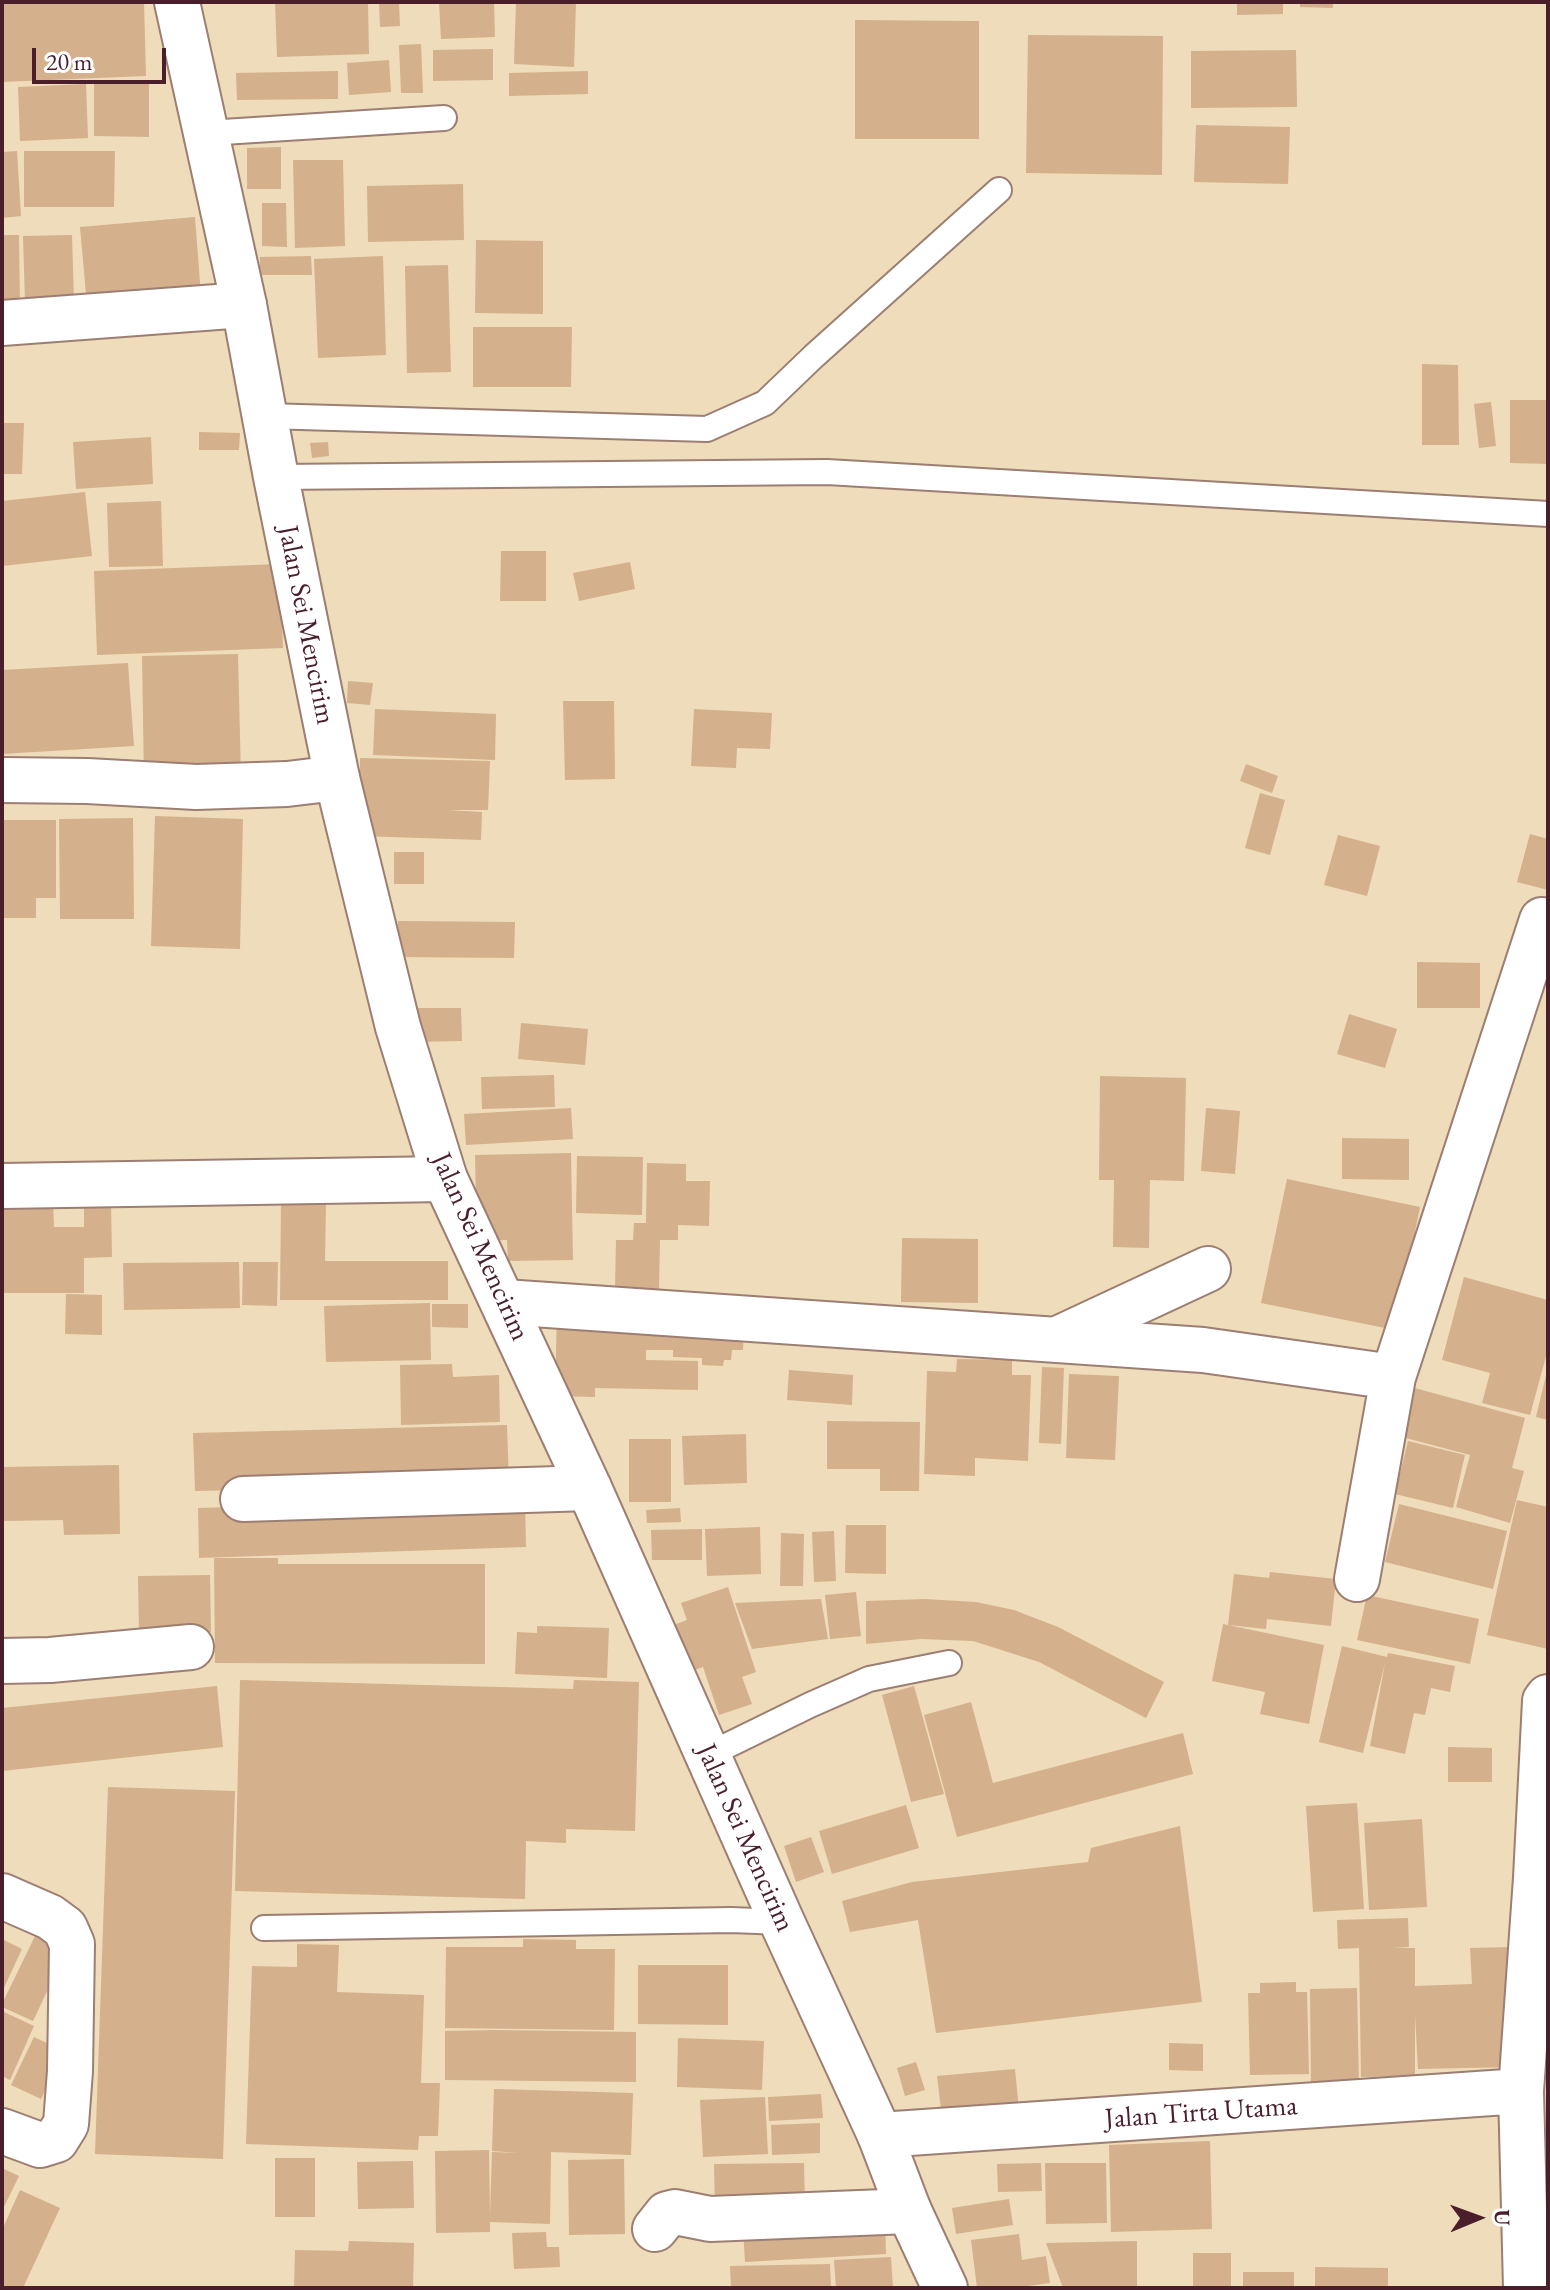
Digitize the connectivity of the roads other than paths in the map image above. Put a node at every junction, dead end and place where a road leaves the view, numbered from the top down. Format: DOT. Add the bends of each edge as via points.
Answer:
graph roads {
  1 [pos="177,2"];
  2 [pos="444,118"];
  3 [pos="207,133"];
  4 [pos="999,190"];
  5 [pos="244,305"];
  6 [pos="2,323"];
  7 [pos="266,416"];
  8 [pos="276,477"];
  9 [pos="1548,514"];
  10 [pos="337,778"];
  11 [pos="2,780"];
  12 [pos="1542,920"];
  13 [pos="445,1179"];
  14 [pos="2,1186"];
  15 [pos="1208,1269"];
  16 [pos="504,1302"];
  17 [pos="1056,1340"];
  18 [pos="1393,1377"];
  19 [pos="589,1488"];
  20 [pos="243,1499"];
  21 [pos="1357,1579"];
  22 [pos="191,1647"];
  23 [pos="2,1661"];
  24 [pos="949,1663"];
  25 [pos="1548,1697"];
  26 [pos="708,1755"];
  27 [pos="1542,1878"];
  28 [pos="2,1896"];
  29 [pos="782,1922"];
  30 [pos="264,1928"];
  31 [pos="1521,2091"];
  32 [pos="2,2131"];
  33 [pos="880,2135"];
  34 [pos="909,2211"];
  35 [pos="655,2229"];
  36 [pos="945,2288"];
  37 [pos="1526,2288"];
  1 -- 3 [label="street, Jalan Sei Mencirim"];
  2 -- 3 [label="lane"];
  3 -- 5 [label="street, Jalan Sei Mencirim"];
  4 -- 7 [label="lane" via="765,403 707,429"];
  5 -- 6 [label="street"];
  5 -- 7 [label="street, Jalan Sei Mencirim"];
  7 -- 8 [label="street, Jalan Sei Mencirim"];
  8 -- 9 [label="lane" via="827,472"];
  8 -- 10 [label="street, Jalan Sei Mencirim"];
  10 -- 11 [label="street" via="196,787"];
  10 -- 13 [label="street, Jalan Sei Mencirim" via="398,1027"];
  12 -- 18 [label="street"];
  13 -- 14 [label="street"];
  13 -- 16 [label="street, Jalan Sei Mencirim"];
  15 -- 17 [label="street"];
  16 -- 17 [label="street"];
  16 -- 19 [label="street, Jalan Sei Mencirim"];
  17 -- 18 [label="street" via="1203,1350"];
  18 -- 21 [label="street"];
  19 -- 20 [label="street"];
  19 -- 26 [label="street, Jalan Sei Mencirim"];
  22 -- 23 [label="street"];
  24 -- 26 [label="lane" via="869,1679"];
  25 -- 27 [label="street"];
  26 -- 29 [label="street, Jalan Sei Mencirim"];
  27 -- 31 [label="street"];
  28 -- 32 [label="street" via="50,1917 65,1928 72,1944 66,2124 56,2140 40,2145"];
  29 -- 30 [label="lane"];
  29 -- 33 [label="street, Jalan Sei Mencirim"];
  31 -- 33 [label="street, Jalan Tirta Utama"];
  31 -- 37 [label="street"];
  33 -- 34 [label="street, Jalan Sei Mencirim"];
  34 -- 35 [label="street" via="710,2219 675,2212"];
  34 -- 36 [label="street, Jalan Sei Mencirim"];
}
